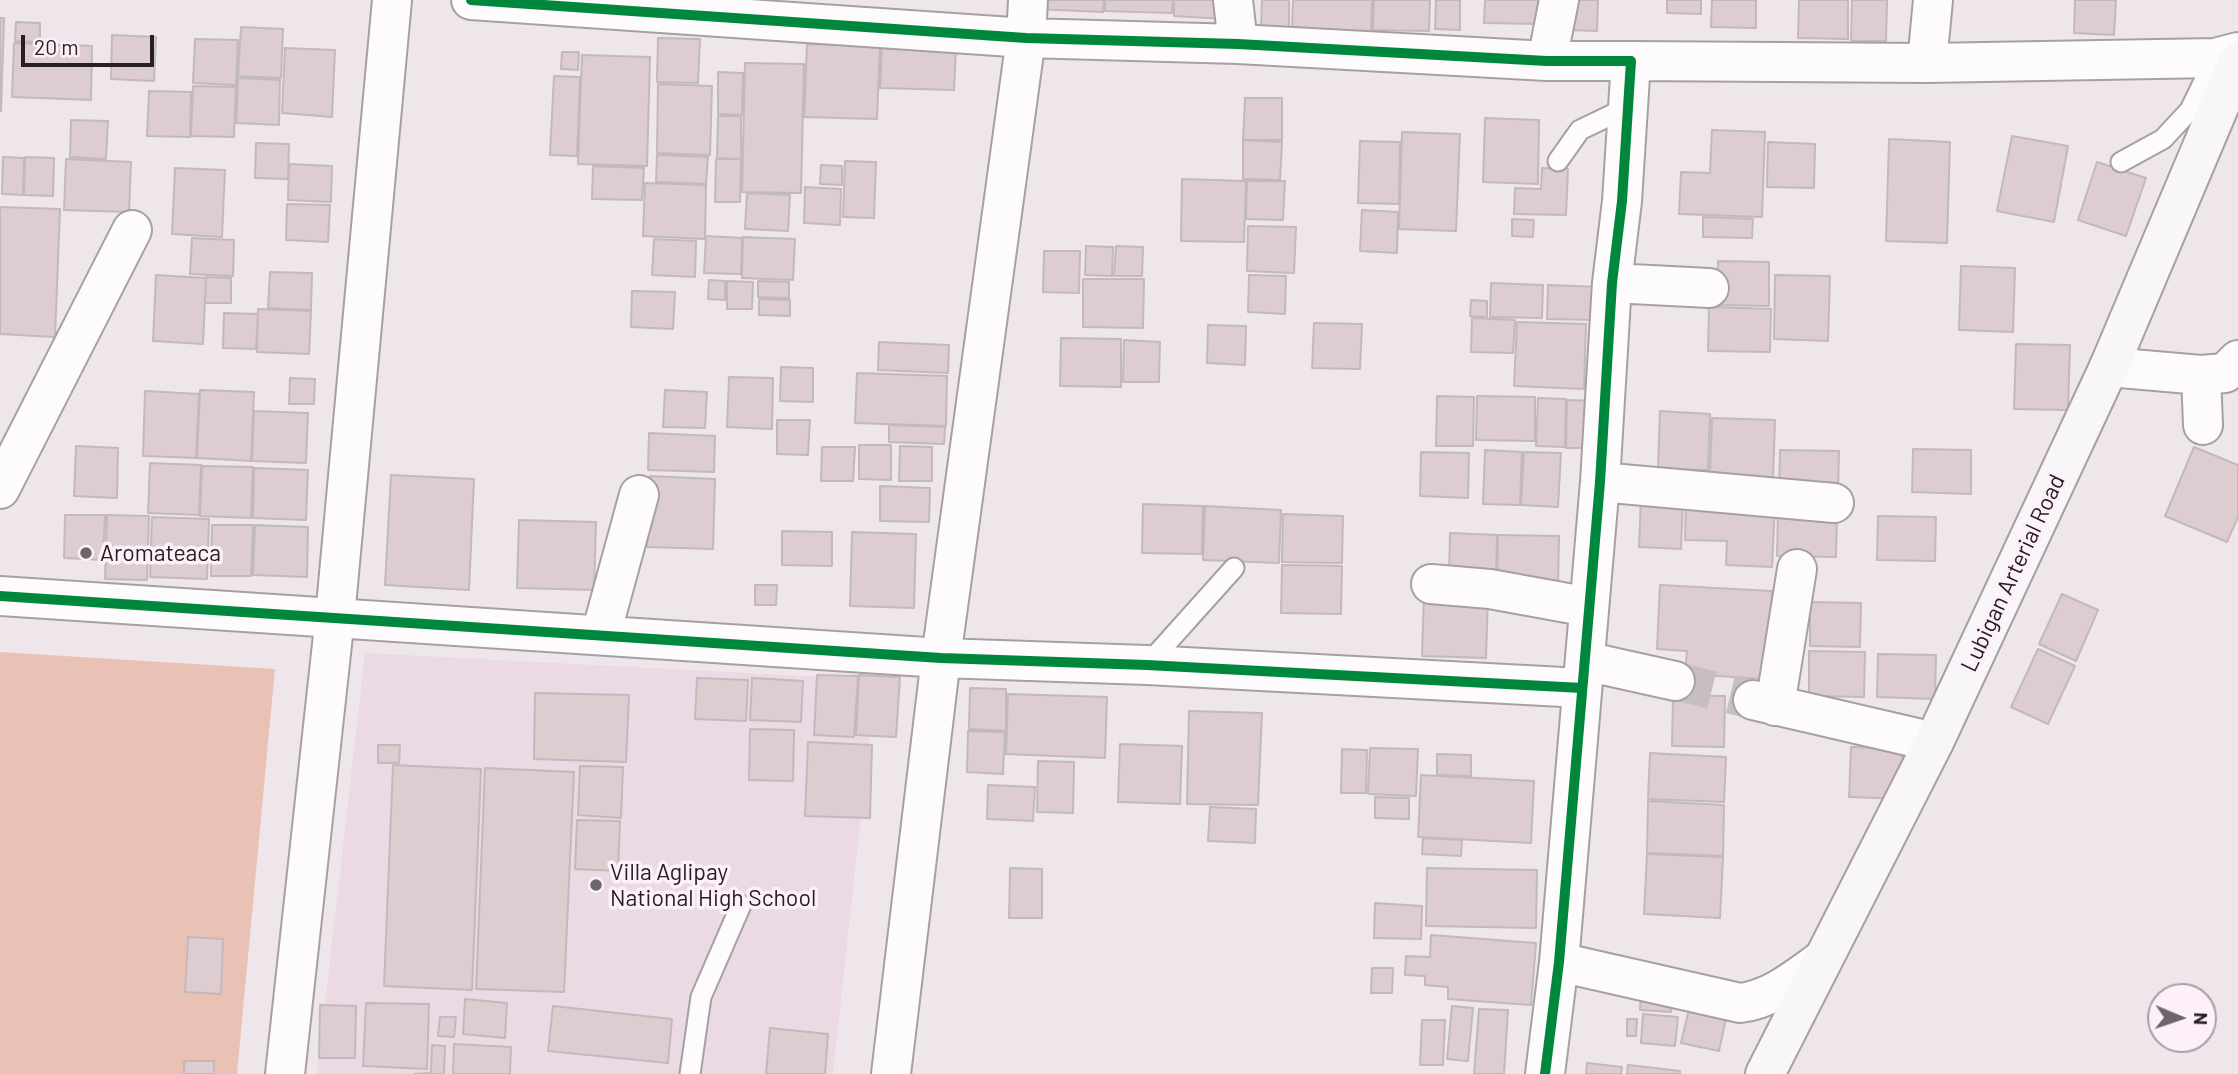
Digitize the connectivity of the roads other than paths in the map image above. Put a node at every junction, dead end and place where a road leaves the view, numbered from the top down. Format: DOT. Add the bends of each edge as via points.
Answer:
graph roads {
  1 [pos="392,0"];
  2 [pos="471,0"];
  3 [pos="1028,0"];
  4 [pos="1233,0"];
  5 [pos="1559,0"];
  6 [pos="1933,0"];
  7 [pos="551,3"];
  8 [pos="831,12"];
  9 [pos="1026,38"];
  10 [pos="1238,44"];
  11 [pos="2231,57"];
  12 [pos="1547,61"];
  13 [pos="1631,61"];
  14 [pos="1927,63"];
  15 [pos="1628,107"];
  16 [pos="1558,161"];
  17 [pos="2121,162"];
  18 [pos="132,230"];
  19 [pos="1612,283"];
  20 [pos="1709,288"];
  21 [pos="2238,360"];
  22 [pos="2109,367"];
  23 [pos="2201,375"];
  24 [pos="2203,425"];
  25 [pos="1600,482"];
  26 [pos="0,489"];
  27 [pos="639,495"];
  28 [pos="1834,503"];
  29 [pos="1234,568"];
  30 [pos="1797,569"];
  31 [pos="1432,584"];
  32 [pos="0,596"];
  33 [pos="1589,607"];
  34 [pos="335,617"];
  35 [pos="601,634"];
  36 [pos="941,658"];
  37 [pos="1147,666"];
  38 [pos="1583,674"];
  39 [pos="1675,681"];
  40 [pos="1934,742"];
  41 [pos="741,905"];
  42 [pos="1822,960"];
  43 [pos="1559,962"];
  44 [pos="285,1074"];
  45 [pos="690,1074"];
  46 [pos="891,1074"];
  47 [pos="1545,1074"];
  48 [pos="1765,1074"];
  1 -- 34 [label="street"];
  2 -- 7 [label="street"];
  3 -- 9 [label="street"];
  4 -- 10 [label="street"];
  5 -- 12 [label="street"];
  6 -- 14 [label="street"];
  7 -- 8 [label="street"];
  8 -- 9 [label="street"];
  9 -- 10 [label="street"];
  9 -- 36 [label="street"];
  10 -- 12 [label="street"];
  11 -- 14 [label="street"];
  11 -- 17 [label="lane" via="2163,139"];
  11 -- 22 [label="main road, Lubigan Arterial Road"];
  12 -- 13 [label="street"];
  13 -- 14 [label="street"];
  13 -- 15 [label="street"];
  15 -- 16 [label="lane" via="1580,130"];
  15 -- 19 [label="street"];
  18 -- 26 [label="street"];
  19 -- 20 [label="street"];
  19 -- 25 [label="street"];
  21 -- 23 [label="street" via="2225,373"];
  22 -- 23 [label="street"];
  22 -- 40 [label="main road, Lubigan Arterial Road"];
  23 -- 24 [label="street"];
  25 -- 28 [label="street"];
  25 -- 33 [label="street"];
  27 -- 35 [label="street"];
  29 -- 37 [label="lane"];
  30 -- 40 [label="street" via="1764,703"];
  31 -- 33 [label="street"];
  32 -- 34 [label="street"];
  33 -- 38 [label="street"];
  34 -- 35 [label="street"];
  34 -- 44 [label="street"];
  35 -- 36 [label="street"];
  36 -- 37 [label="street"];
  36 -- 46 [label="street"];
  37 -- 38 [label="street"];
  38 -- 39 [label="street"];
  38 -- 43 [label="street"];
  40 -- 42 [label="main road, Lubigan Arterial Road"];
  41 -- 45 [label="lane" via="701,997"];
  42 -- 43 [label="street" via="1784,987 1754,1002 1740,1003"];
  42 -- 48 [label="main road, Lubigan Arterial Road"];
  43 -- 47 [label="street"];
}
